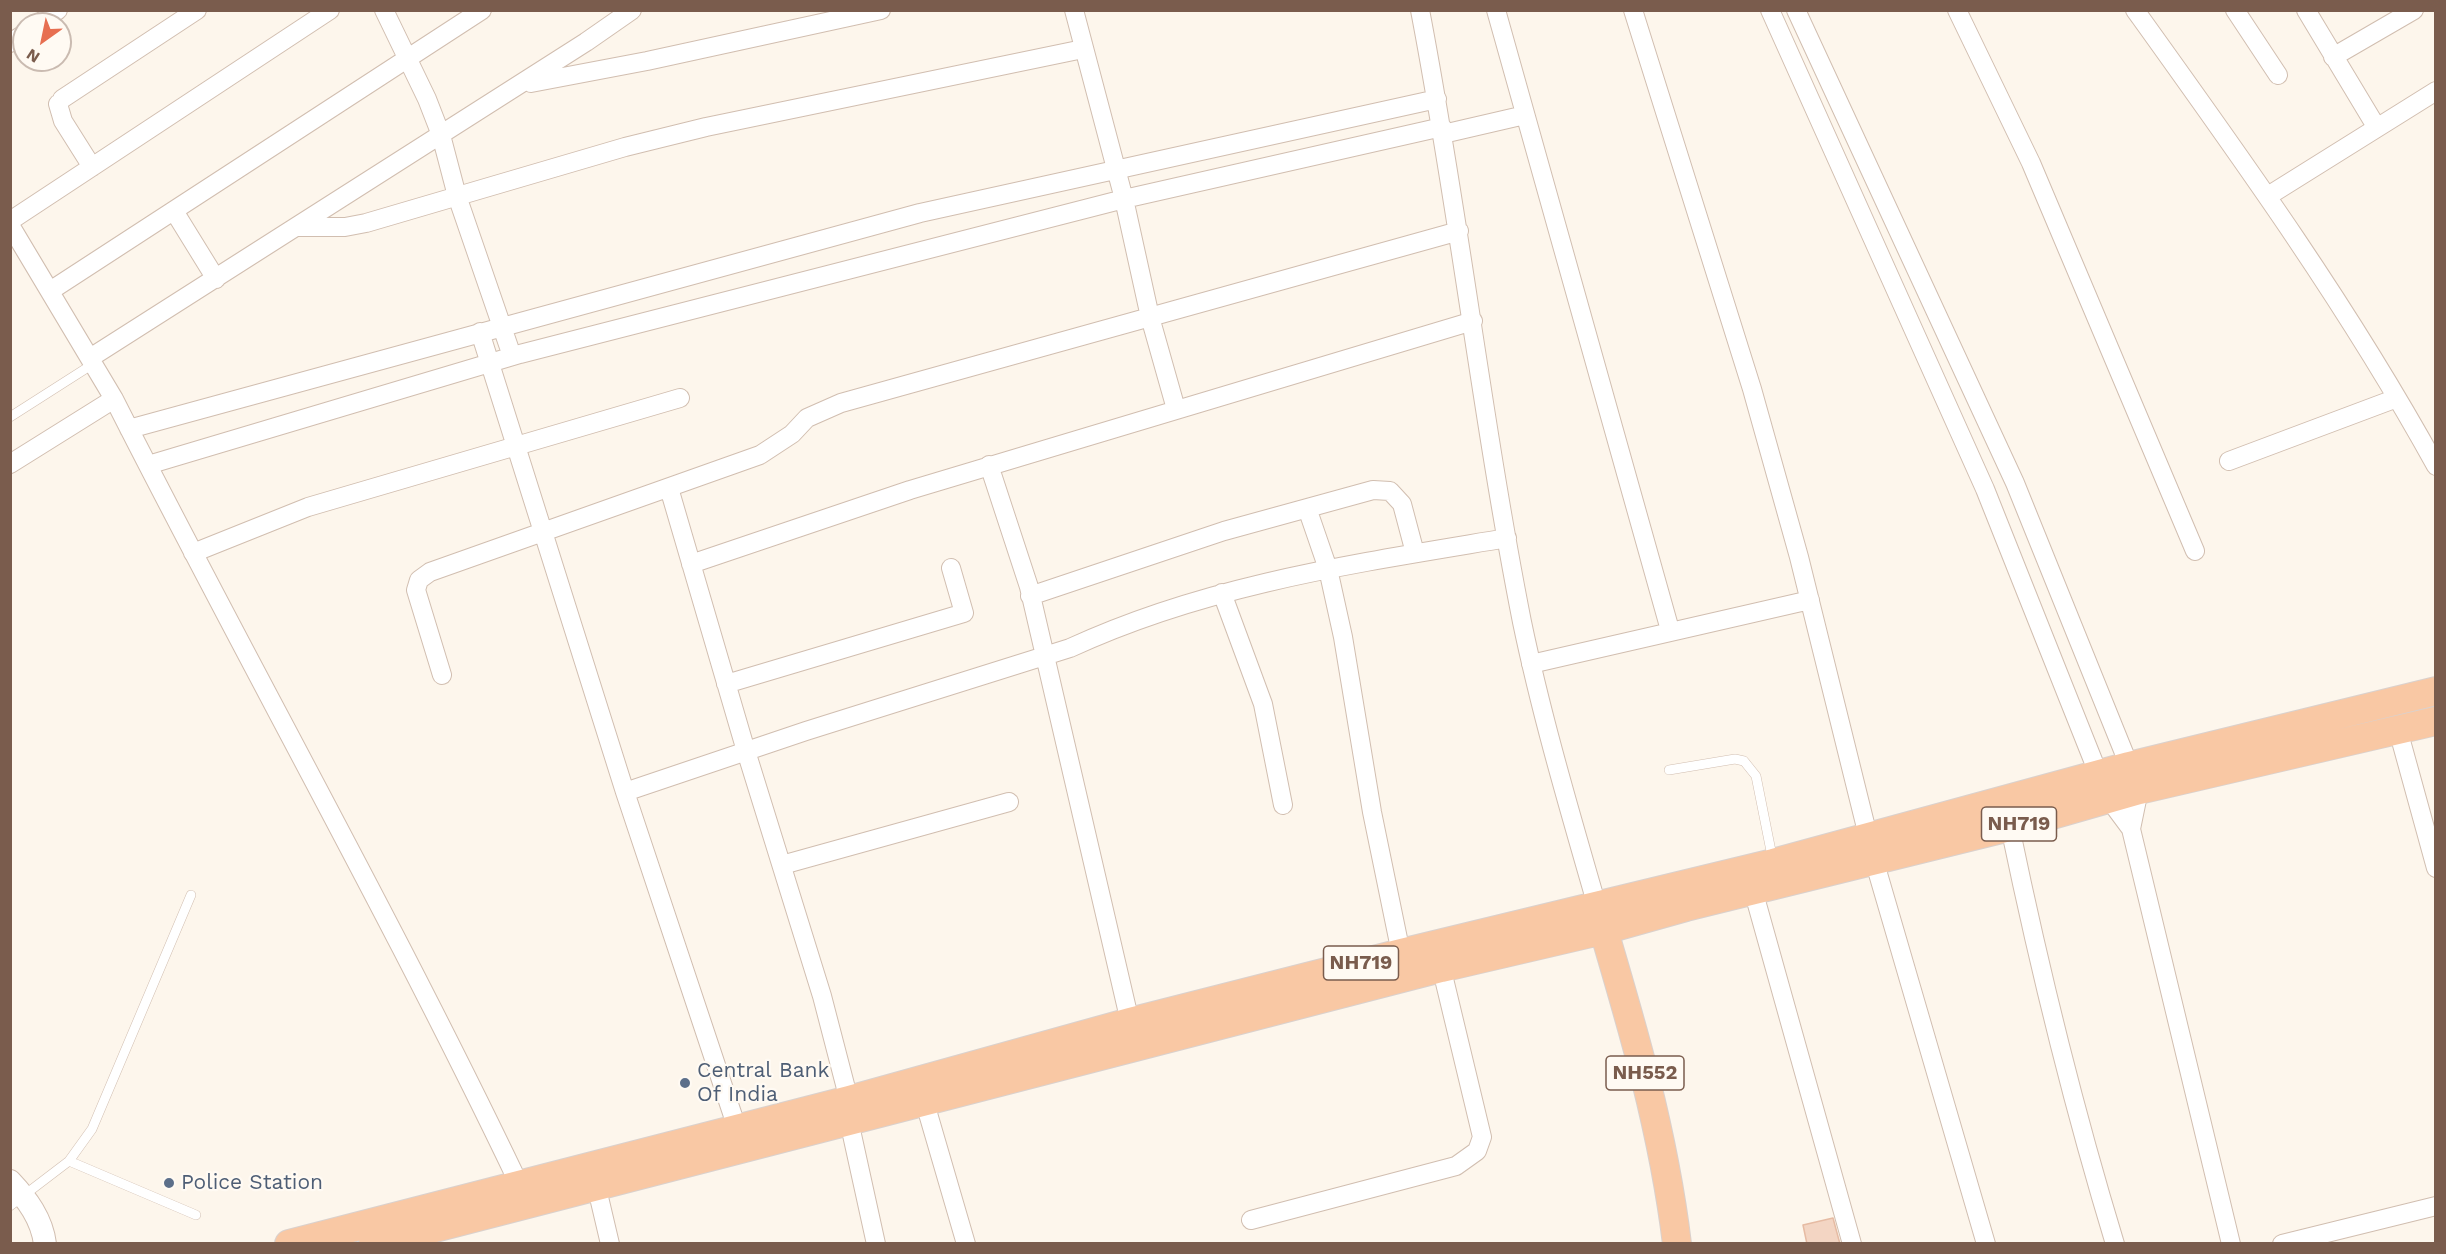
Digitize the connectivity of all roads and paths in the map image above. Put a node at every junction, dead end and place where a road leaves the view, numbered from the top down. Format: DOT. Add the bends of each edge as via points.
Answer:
graph roads {
  1 [pos="197,10"];
  2 [pos="330,10"];
  3 [pos="384,10"];
  4 [pos="482,10"];
  5 [pos="632,10"];
  6 [pos="881,10"];
  7 [pos="1074,10"];
  8 [pos="1420,10"];
  9 [pos="1496,10"];
  10 [pos="1633,10"];
  11 [pos="1770,10"];
  12 [pos="1796,10"];
  13 [pos="1957,10"];
  14 [pos="2135,10"];
  15 [pos="2235,10"];
  16 [pos="2306,10"];
  17 [pos="2414,10"];
  18 [pos="1083,49"];
  19 [pos="2333,57"];
  20 [pos="408,59"];
  21 [pos="2278,75"];
  22 [pos="520,85"];
  23 [pos="2436,91"];
  24 [pos="1437,99"];
  25 [pos="1525,115"];
  26 [pos="2377,128"];
  27 [pos="1442,130"];
  28 [pos="441,135"];
  29 [pos="92,167"];
  30 [pos="1116,171"];
  31 [pos="457,196"];
  32 [pos="2268,196"];
  33 [pos="1124,200"];
  34 [pos="174,211"];
  35 [pos="10,223"];
  36 [pos="298,227"];
  37 [pos="1459,231"];
  38 [pos="216,279"];
  39 [pos="50,291"];
  40 [pos="1150,317"];
  41 [pos="1473,321"];
  42 [pos="502,326"];
  43 [pos="480,332"];
  44 [pos="512,356"];
  45 [pos="92,361"];
  46 [pos="491,362"];
  47 [pos="680,398"];
  48 [pos="2397,398"];
  49 [pos="114,399"];
  50 [pos="1176,409"];
  51 [pos="10,417"];
  52 [pos="129,429"];
  53 [pos="515,446"];
  54 [pos="2229,461"];
  55 [pos="10,464"];
  56 [pos="148,465"];
  57 [pos="989,465"];
  58 [pos="2436,466"];
  59 [pos="669,488"];
  60 [pos="1307,508"];
  61 [pos="543,533"];
  62 [pos="1507,538"];
  63 [pos="2195,551"];
  64 [pos="193,553"];
  65 [pos="1415,554"];
  66 [pos="691,564"];
  67 [pos="951,568"];
  68 [pos="1328,569"];
  69 [pos="1222,593"];
  70 [pos="1030,596"];
  71 [pos="1810,600"];
  72 [pos="1670,630"];
  73 [pos="1044,656"];
  74 [pos="1531,664"];
  75 [pos="442,675"];
  76 [pos="726,684"];
  77 [pos="2436,691"];
  78 [pos="2436,721"];
  79 [pos="2398,730"];
  80 [pos="746,751"];
  81 [pos="1669,770"];
  82 [pos="2134,778"];
  83 [pos="2104,786"];
  84 [pos="625,792"];
  85 [pos="1010,802"];
  86 [pos="1283,805"];
  87 [pos="2010,827"];
  88 [pos="2131,829"];
  89 [pos="1871,849"];
  90 [pos="782,865"];
  91 [pos="2436,868"];
  92 [pos="1768,879"];
  93 [pos="190,896"];
  94 [pos="1600,918"];
  95 [pos="1438,956"];
  96 [pos="1403,965"];
  97 [pos="1130,1022"];
  98 [pos="921,1091"];
  99 [pos="849,1111"];
  100 [pos="737,1128"];
  101 [pos="69,1161"];
  102 [pos="594,1175"];
  103 [pos="519,1184"];
  104 [pos="15,1195"];
  105 [pos="2436,1206"];
  106 [pos="196,1215"];
  107 [pos="1251,1220"];
  108 [pos="45,1244"];
  109 [pos="288,1244"];
  110 [pos="373,1244"];
  111 [pos="610,1244"];
  112 [pos="876,1244"];
  113 [pos="966,1244"];
  114 [pos="1677,1244"];
  115 [pos="1852,1244"];
  116 [pos="1986,1244"];
  117 [pos="2115,1244"];
  118 [pos="2231,1244"];
  119 [pos="2282,1244"];
  1 -- 29 [label="street" via="60,101 63,121"];
  2 -- 29 [label="street"];
  3 -- 20 [label="street"];
  4 -- 20 [label="street"];
  5 -- 22 [label="street"];
  6 -- 22 [label="street"];
  7 -- 18 [label="street"];
  8 -- 24 [label="street"];
  9 -- 25 [label="street"];
  10 -- 71 [label="street" via="1752,389"];
  11 -- 83 [label="street" via="1985,489"];
  12 -- 82 [label="street" via="2015,483"];
  13 -- 63 [label="street" via="2031,163"];
  14 -- 32 [label="street"];
  15 -- 21 [label="street"];
  16 -- 19 [label="street"];
  17 -- 19 [label="street"];
  18 -- 30 [label="street"];
  18 -- 31 [label="street" via="716,124"];
  19 -- 26 [label="street"];
  20 -- 28 [label="street"];
  20 -- 34 [label="street"];
  22 -- 28 [label="street"];
  23 -- 26 [label="street"];
  24 -- 27 [label="street"];
  24 -- 30 [label="street"];
  25 -- 27 [label="street"];
  25 -- 72 [label="street"];
  26 -- 32 [label="street"];
  27 -- 33 [label="street"];
  27 -- 37 [label="street"];
  28 -- 31 [label="street"];
  28 -- 36 [label="street"];
  29 -- 35 [label="street"];
  30 -- 33 [label="street"];
  30 -- 42 [label="street" via="920,213"];
  31 -- 36 [label="street" via="356,225"];
  31 -- 42 [label="street"];
  32 -- 48 [label="street"];
  33 -- 40 [label="street"];
  33 -- 44 [label="street"];
  34 -- 38 [label="street"];
  34 -- 39 [label="street"];
  35 -- 39 [label="street"];
  36 -- 38 [label="street"];
  37 -- 40 [label="street"];
  37 -- 41 [label="street"];
  38 -- 45 [label="street"];
  39 -- 45 [label="street"];
  40 -- 50 [label="street"];
  40 -- 59 [label="street" via="823,409 760,455"];
  41 -- 50 [label="street"];
  41 -- 62 [label="street"];
  42 -- 43 [label="street"];
  42 -- 44 [label="street"];
  43 -- 46 [label="street"];
  43 -- 52 [label="street"];
  44 -- 46 [label="street"];
  45 -- 49 [label="street"];
  45 -- 51 [label="lane"];
  46 -- 53 [label="street"];
  46 -- 56 [label="street"];
  47 -- 53 [label="street"];
  48 -- 54 [label="street"];
  48 -- 58 [label="street"];
  49 -- 52 [label="street"];
  49 -- 55 [label="street"];
  50 -- 57 [label="street"];
  52 -- 56 [label="street"];
  53 -- 61 [label="street"];
  53 -- 64 [label="street" via="308,507"];
  56 -- 64 [label="street"];
  57 -- 66 [label="street"];
  57 -- 70 [label="street"];
  59 -- 61 [label="street"];
  59 -- 66 [label="street"];
  60 -- 65 [label="street" via="1373,490 1390,491 1402,504"];
  60 -- 68 [label="street"];
  60 -- 70 [label="street" via="1224,531"];
  61 -- 75 [label="street" via="430,572 419,580 416,590"];
  61 -- 84 [label="street"];
  62 -- 65 [label="street"];
  62 -- 74 [label="street"];
  64 -- 103 [label="street" via="396,936"];
  65 -- 68 [label="street"];
  66 -- 76 [label="street"];
  67 -- 76 [label="street" via="964,613"];
  68 -- 69 [label="street"];
  68 -- 96 [label="street"];
  69 -- 73 [label="street" via="1111,629"];
  69 -- 86 [label="street" via="1263,704"];
  70 -- 73 [label="street"];
  71 -- 72 [label="street"];
  71 -- 89 [label="street"];
  72 -- 74 [label="street"];
  73 -- 80 [label="street"];
  73 -- 97 [label="street"];
  74 -- 94 [label="street"];
  76 -- 80 [label="street"];
  77 -- 82 [label="highway, NH719"];
  78 -- 79 [label="highway, NH719"];
  79 -- 82 [label="highway, NH719"];
  79 -- 91 [label="street"];
  80 -- 84 [label="street"];
  80 -- 90 [label="street"];
  81 -- 92 [label="lane" via="1735,759 1744,761 1756,776"];
  82 -- 83 [label="highway, NH719"];
  82 -- 88 [label="street"];
  83 -- 87 [label="highway, NH719"];
  83 -- 88 [label="street"];
  83 -- 89 [label="highway, NH719"];
  84 -- 100 [label="street"];
  85 -- 90 [label="street"];
  87 -- 89 [label="highway, NH719"];
  87 -- 117 [label="street" via="2056,1031"];
  88 -- 118 [label="street"];
  89 -- 92 [label="highway, NH719"];
  89 -- 116 [label="street"];
  90 -- 99 [label="street" via="822,996"];
  92 -- 94 [label="highway, NH719"];
  92 -- 115 [label="street"];
  93 -- 101 [label="lane" via="104,1104"];
  94 -- 95 [label="highway, NH719"];
  94 -- 114 [label="highway, NH552" via="1663,1148"];
  95 -- 96 [label="highway, NH719"];
  95 -- 107 [label="street" via="1482,1137 1477,1151 1456,1166"];
  96 -- 97 [label="highway, NH719"];
  96 -- 98 [label="highway, NH719"];
  97 -- 98 [label="highway, NH719"];
  98 -- 99 [label="highway, NH719"];
  98 -- 113 [label="street"];
  99 -- 100 [label="highway, NH719"];
  99 -- 102 [label="highway, NH719"];
  99 -- 112 [label="street"];
  100 -- 102 [label="highway, NH719"];
  101 -- 104 [label="lane"];
  101 -- 106 [label="lane"];
  102 -- 103 [label="highway, NH719"];
  102 -- 110 [label="highway, NH719"];
  102 -- 111 [label="street"];
  103 -- 109 [label="highway, NH719"];
  104 -- 108 [label="street" via="37,1217"];
  105 -- 119 [label="street"];
}
